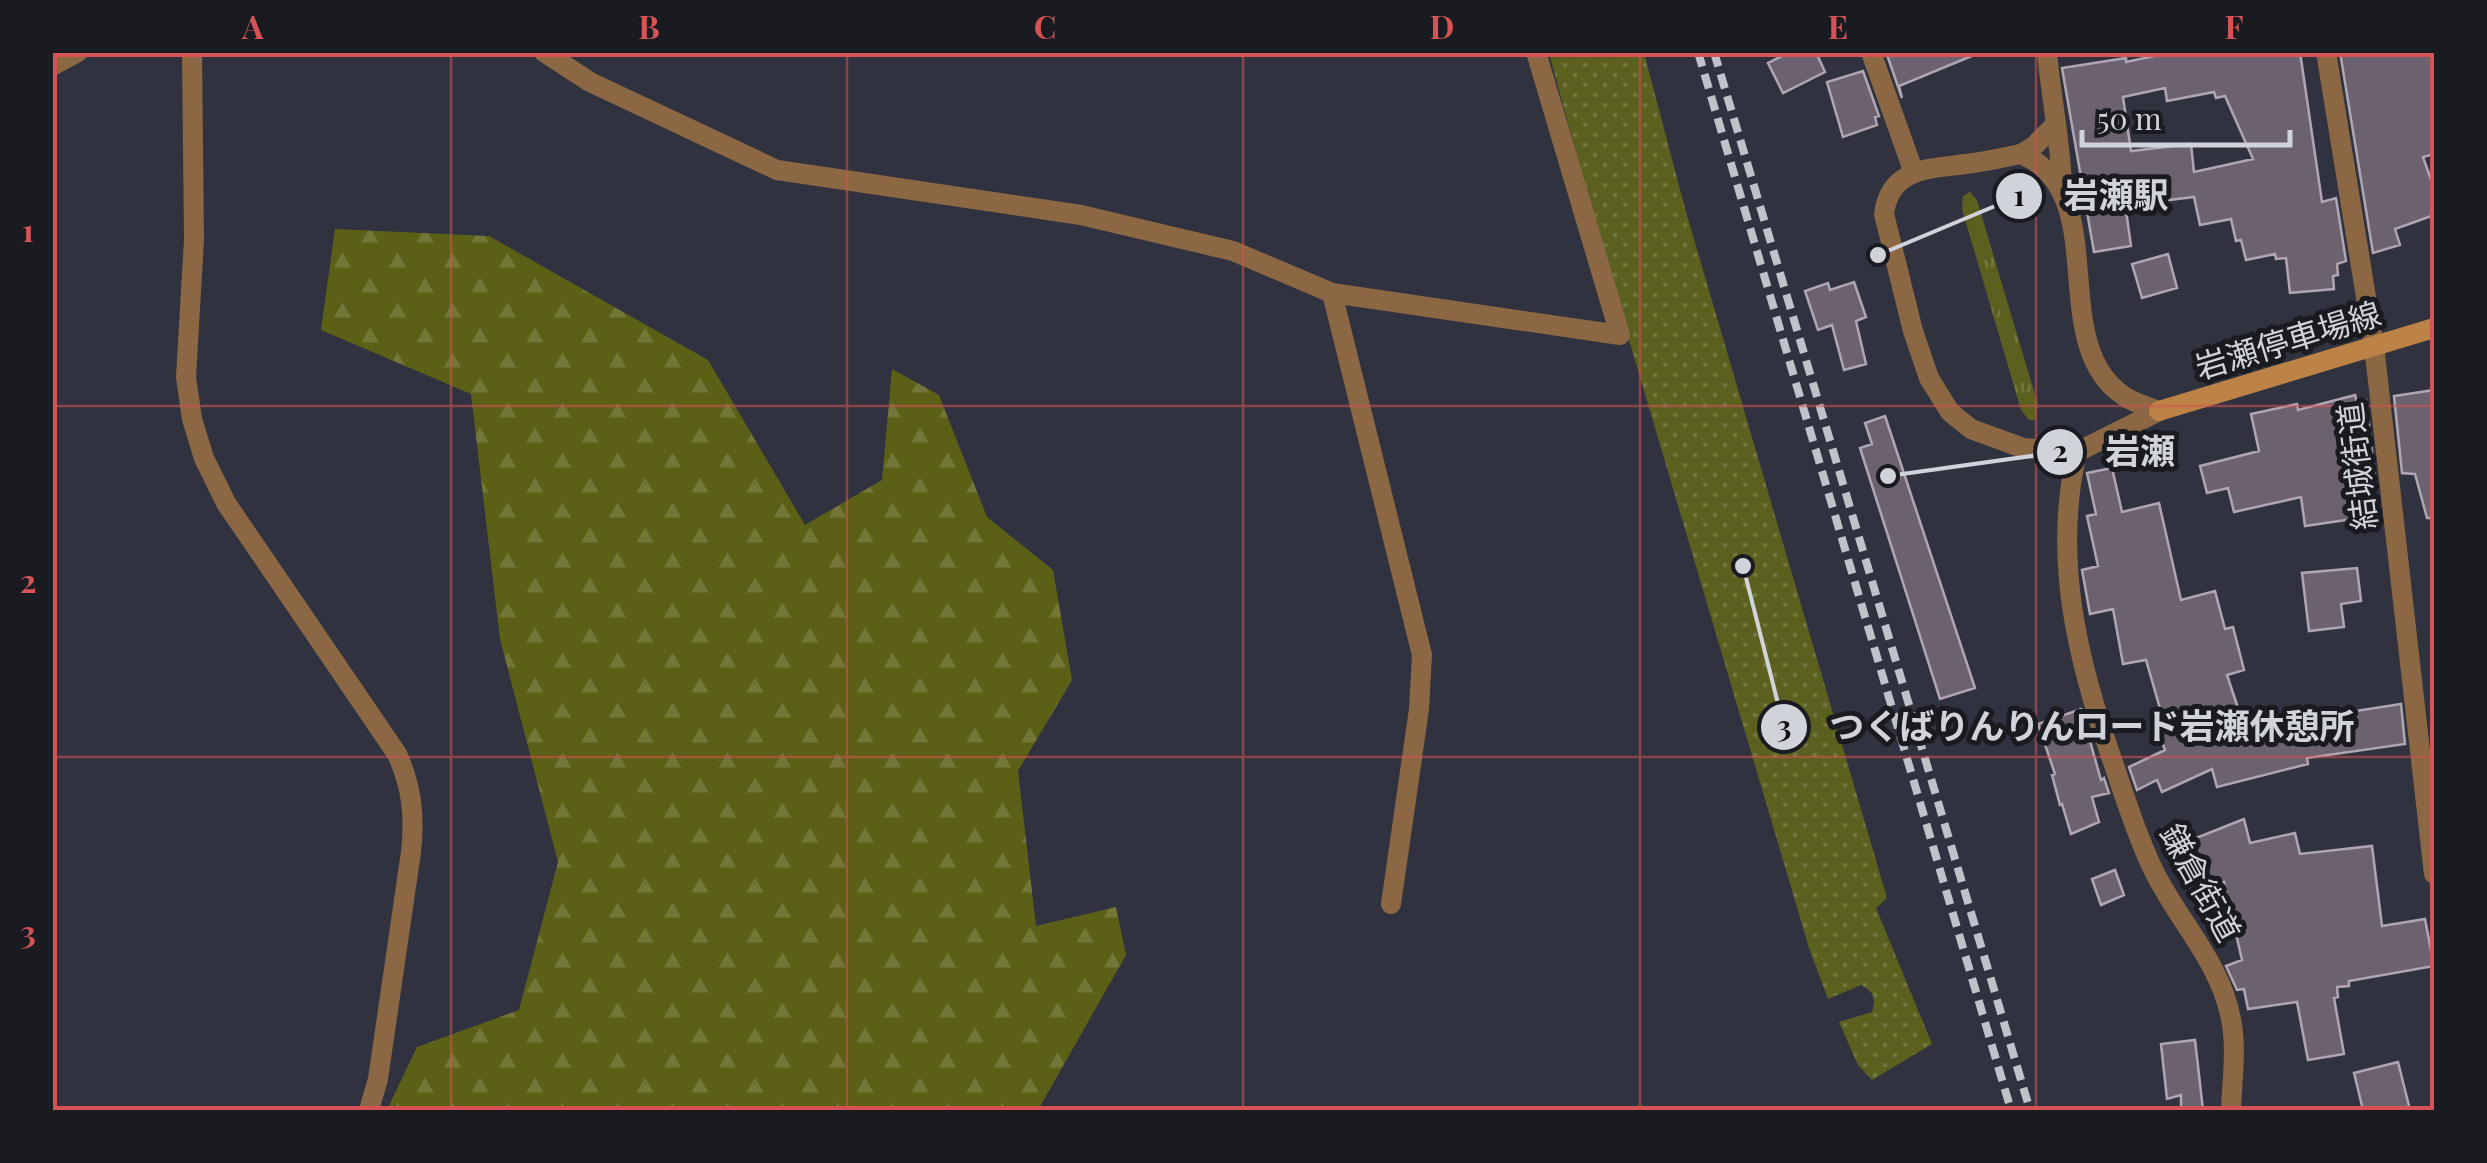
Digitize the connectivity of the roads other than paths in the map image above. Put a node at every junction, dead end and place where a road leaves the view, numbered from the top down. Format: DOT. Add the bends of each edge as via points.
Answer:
graph roads {
  1 [pos="78,52"];
  2 [pos="192,52"];
  3 [pos="544,52"];
  4 [pos="1536,52"];
  5 [pos="1872,52"];
  6 [pos="2047,52"];
  7 [pos="2326,52"];
  8 [pos="52,66"];
  9 [pos="2054,126"];
  10 [pos="2021,154"];
  11 [pos="1914,173"];
  12 [pos="2062,188"];
  13 [pos="1332,293"];
  14 [pos="2434,328"];
  15 [pos="2374,346"];
  16 [pos="2159,411"];
  17 [pos="2078,452"];
  18 [pos="2426,705"];
  19 [pos="2434,874"];
  20 [pos="1391,904"];
  21 [pos="369,1110"];
  22 [pos="2231,1110"];
  1 -- 8 [label="street"];
  2 -- 21 [label="street" via="194,240 186,377 192,419 226,504 408,778 411,852"];
  3 -- 13 [label="street" via="590,82 777,170 1081,215 1233,252"];
  4 -- 13 [label="street" via="1620,335"];
  5 -- 11 [label="street"];
  6 -- 9 [label="street"];
  7 -- 15 [label="street, 結城街道"];
  9 -- 10 [label="street"];
  9 -- 12 [label="street"];
  10 -- 11 [label="street"];
  10 -- 12 [label="street"];
  11 -- 17 [label="street" via="1886,196 1884,214 1913,331 1938,397 1988,438"];
  12 -- 16 [label="street" via="2085,335 2096,361 2124,396"];
  13 -- 20 [label="street" via="1422,654"];
  14 -- 15 [label="main road, 岩瀬停車場線"];
  15 -- 16 [label="main road, 岩瀬停車場線"];
  15 -- 18 [label="street, 結城街道"];
  16 -- 17 [label="street"];
  17 -- 22 [label="street, 鎌倉街道" via="2068,583 2084,673 2151,865 2226,997"];
  18 -- 19 [label="street, 結城街道"];
}
